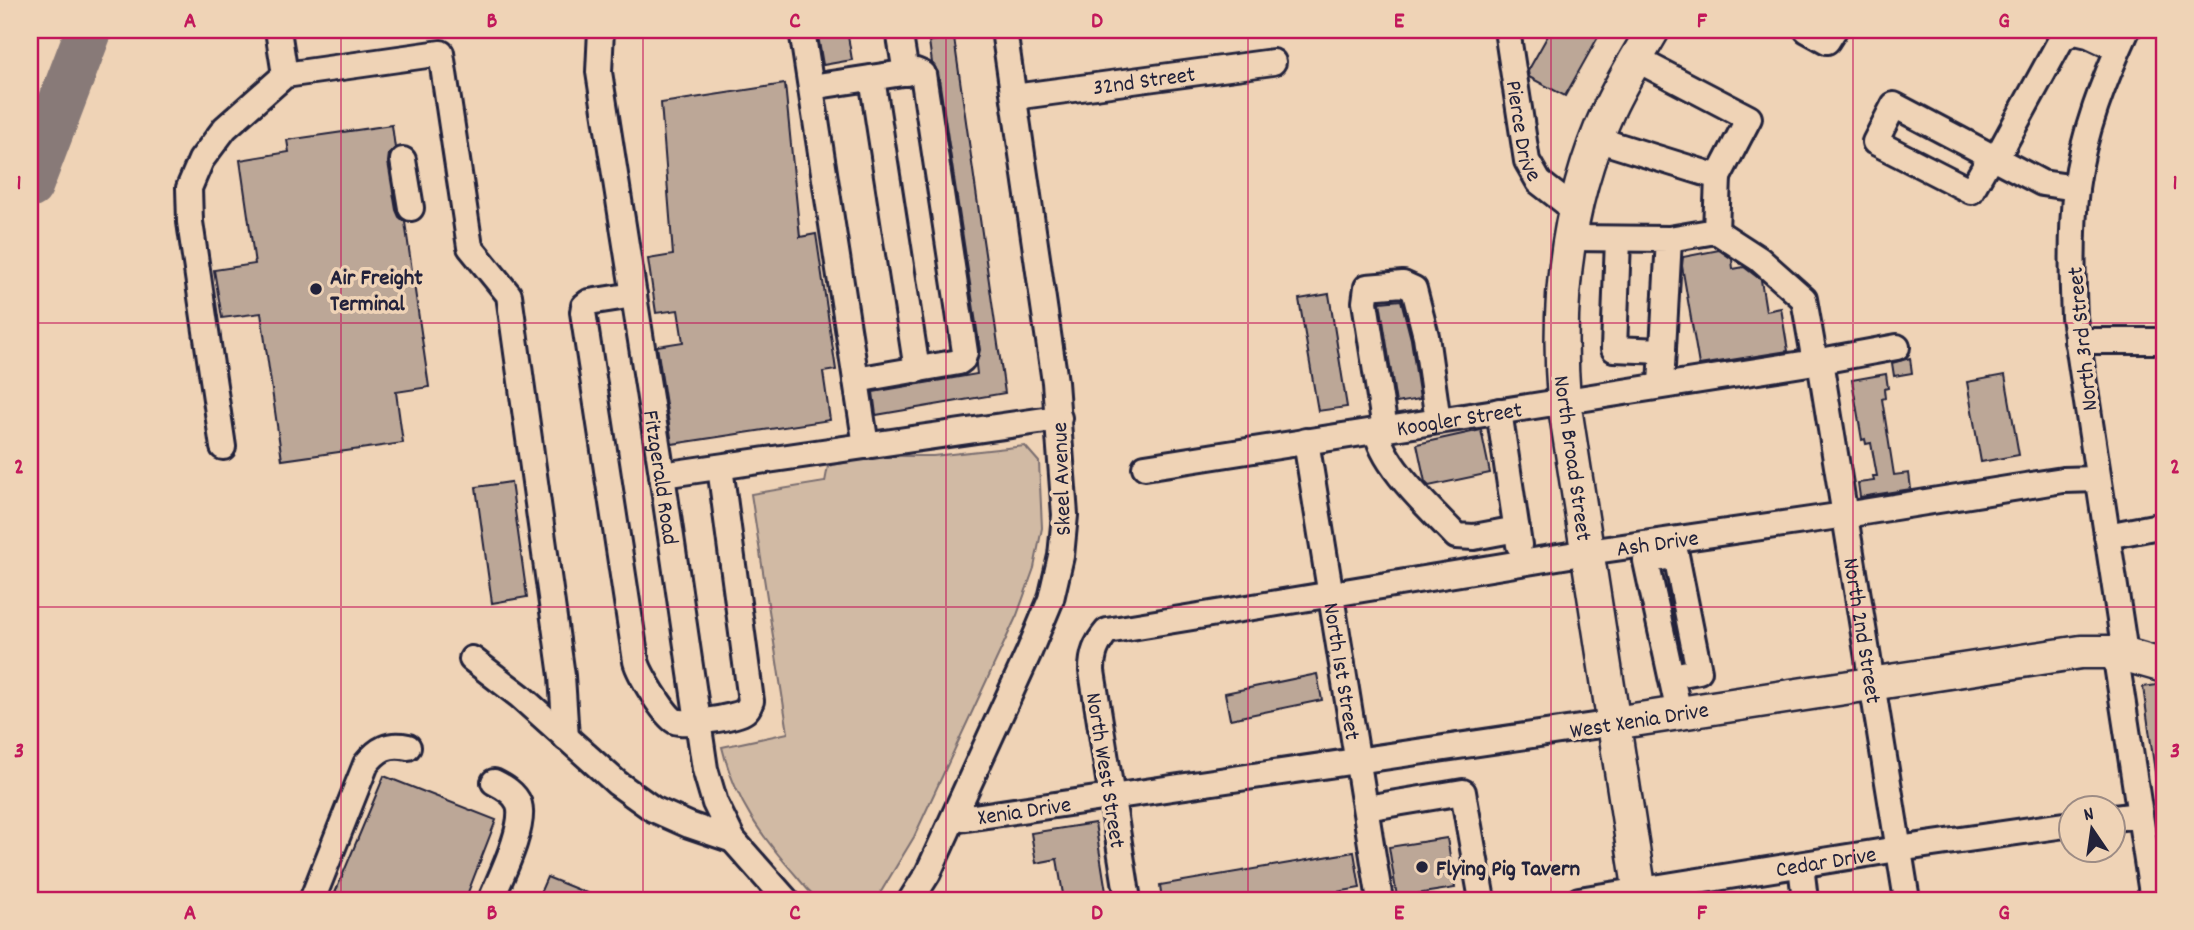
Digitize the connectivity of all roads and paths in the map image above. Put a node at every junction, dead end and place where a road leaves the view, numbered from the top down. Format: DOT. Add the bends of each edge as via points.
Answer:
graph roads {
  1 [pos="278,30"];
  2 [pos="601,30"];
  3 [pos="803,30"];
  4 [pos="899,30"];
  5 [pos="1004,30"];
  6 [pos="1507,30"];
  7 [pos="1653,30"];
  8 [pos="1807,30"];
  9 [pos="1834,30"];
  10 [pos="2123,39"];
  11 [pos="1636,59"];
  12 [pos="1273,62"];
  13 [pos="906,72"];
  14 [pos="285,75"];
  15 [pos="872,78"];
  16 [pos="811,87"];
  17 [pos="1014,97"];
  18 [pos="1596,139"];
  19 [pos="403,160"];
  20 [pos="1718,177"];
  21 [pos="2076,188"];
  22 [pos="411,208"];
  23 [pos="1572,224"];
  24 [pos="1716,231"];
  25 [pos="1618,239"];
  26 [pos="1669,239"];
  27 [pos="634,295"];
  28 [pos="2077,341"];
  29 [pos="2164,341"];
  30 [pos="1898,348"];
  31 [pos="1663,351"];
  32 [pos="1818,362"];
  33 [pos="917,370"];
  34 [pos="856,380"];
  35 [pos="1661,385"];
  36 [pos="1564,401"];
  37 [pos="1499,411"];
  38 [pos="1059,418"];
  39 [pos="1438,421"];
  40 [pos="1381,430"];
  41 [pos="1306,441"];
  42 [pos="866,446"];
  43 [pos="223,447"];
  44 [pos="720,467"];
  45 [pos="1145,467"];
  46 [pos="662,475"];
  47 [pos="2098,479"];
  48 [pos="1845,515"];
  49 [pos="2164,525"];
  50 [pos="1517,530"];
  51 [pos="2107,536"];
  52 [pos="1588,552"];
  53 [pos="1644,552"];
  54 [pos="1522,563"];
  55 [pos="1331,594"];
  56 [pos="1098,641"];
  57 [pos="2120,652"];
  58 [pos="472,659"];
  59 [pos="2164,666"];
  60 [pos="1873,683"];
  61 [pos="1679,713"];
  62 [pos="698,721"];
  63 [pos="1614,723"];
  64 [pos="566,738"];
  65 [pos="408,747"];
  66 [pos="1358,760"];
  67 [pos="494,782"];
  68 [pos="1104,798"];
  69 [pos="1366,808"];
  70 [pos="2140,815"];
  71 [pos="2128,816"];
  72 [pos="953,820"];
  73 [pos="2058,826"];
  74 [pos="733,840"];
  75 [pos="1898,849"];
  76 [pos="1801,865"];
  77 [pos="1640,896"];
  78 [pos="312,900"];
  79 [pos="491,900"];
  80 [pos="786,900"];
  81 [pos="911,900"];
  82 [pos="1128,900"];
  83 [pos="1380,900"];
  84 [pos="1482,900"];
  85 [pos="1579,900"];
  86 [pos="1805,900"];
  87 [pos="1907,900"];
  88 [pos="2153,900"];
  1 -- 14 [label="street"];
  2 -- 27 [label="street, Fitzgerald Road" via="599,72"];
  3 -- 16 [label="street"];
  4 -- 13 [label="street"];
  5 -- 17 [label="street, Skeel Avenue"];
  6 -- 23 [label="street, Pierce Drive" via="1527,161"];
  7 -- 11 [label="main road, North Broad Street"];
  8 -- 9 [label="street" via="1827,41"];
  10 -- 21 [label="street, North 3rd Street" via="2089,128"];
  10 -- 21 [label="street" via="2075,32 2062,38 1993,158 2042,183"];
  11 -- 18 [label="main road, North Broad Street"];
  11 -- 20 [label="street" via="1749,118"];
  12 -- 17 [label="street, 32nd Street"];
  13 -- 15 [label="street"];
  13 -- 33 [label="street" via="923,74 965,352 959,362"];
  14 -- 43 [label="street" via="225,128 201,160 189,188"];
  14 -- 64 [label="street" via="441,53 470,247 509,295 562,676"];
  15 -- 16 [label="street"];
  15 -- 33 [label="street"];
  16 -- 34 [label="street"];
  17 -- 38 [label="street, Skeel Avenue"];
  18 -- 20 [label="street"];
  18 -- 23 [label="main road, North Broad Street"];
  19 -- 22 [label="street"];
  20 -- 24 [label="street"];
  21 -- 28 [label="street, North 3rd Street" via="2071,264"];
  23 -- 25 [label="street"];
  23 -- 36 [label="main road, North Broad Street" via="1560,334"];
  24 -- 26 [label="street"];
  24 -- 32 [label="street, North 2nd Street" via="1759,259 1804,299"];
  25 -- 26 [label="street"];
  25 -- 31 [label="street" via="1614,349"];
  26 -- 31 [label="street"];
  27 -- 46 [label="street, Fitzgerald Road"];
  27 -- 62 [label="street" via="589,302 584,306 585,326 638,669 671,719"];
  28 -- 29 [label="street"];
  28 -- 47 [label="street, North 3rd Street"];
  30 -- 32 [label="street, Koogler Street"];
  31 -- 35 [label="street"];
  32 -- 35 [label="street, Koogler Street"];
  32 -- 48 [label="street, North 2nd Street"];
  33 -- 34 [label="street"];
  34 -- 42 [label="street"];
  35 -- 36 [label="street, Koogler Street"];
  36 -- 37 [label="street, Koogler Street"];
  36 -- 52 [label="main road, North Broad Street"];
  37 -- 39 [label="street, Koogler Street"];
  37 -- 50 [label="street"];
  38 -- 42 [label="street"];
  38 -- 72 [label="street, Skeel Avenue" via="1065,514 1056,581"];
  39 -- 40 [label="street, Koogler Street"];
  39 -- 40 [label="street" via="1414,289 1403,284 1367,287"];
  40 -- 41 [label="street, Koogler Street"];
  40 -- 50 [label="street" via="1382,448 1396,471 1456,536"];
  41 -- 45 [label="street, Koogler Street"];
  41 -- 55 [label="street, North 1st Street"];
  42 -- 44 [label="street"];
  44 -- 46 [label="street"];
  44 -- 62 [label="street" via="751,701 747,710 737,715"];
  46 -- 62 [label="street, Fitzgerald Road"];
  47 -- 48 [label="street, Ash Drive" via="2063,480"];
  47 -- 51 [label="street, North 3rd Street"];
  48 -- 53 [label="street, Ash Drive"];
  48 -- 60 [label="street, North 2nd Street"];
  49 -- 51 [label="street"];
  50 -- 54 [label="street"];
  51 -- 57 [label="street, North 3rd Street"];
  52 -- 53 [label="street, Ash Drive"];
  52 -- 54 [label="street, Ash Drive"];
  52 -- 63 [label="main road, North Broad Street"];
  53 -- 61 [label="street"];
  54 -- 55 [label="street, Ash Drive"];
  55 -- 56 [label="street, Ash Drive" via="1120,627 1107,631"];
  55 -- 66 [label="street, North 1st Street"];
  56 -- 68 [label="street, North West Street" via="1091,671"];
  57 -- 59 [label="main road, West Xenia Drive"];
  57 -- 60 [label="main road, West Xenia Drive" via="2081,652"];
  57 -- 70 [label="street, North 3rd Street"];
  58 -- 64 [label="street"];
  60 -- 61 [label="main road, West Xenia Drive"];
  60 -- 75 [label="street, North 2nd Street"];
  61 -- 63 [label="main road, West Xenia Drive"];
  62 -- 74 [label="street, Fitzgerald Road" via="711,792"];
  63 -- 66 [label="street, West Xenia Drive"];
  63 -- 77 [label="main road, North Broad Street"];
  64 -- 74 [label="street" via="653,809"];
  65 -- 78 [label="street" via="383,747 366,764"];
  66 -- 68 [label="street, West Xenia Drive"];
  66 -- 69 [label="street, North 1st Street"];
  67 -- 79 [label="street" via="513,794 520,818"];
  68 -- 72 [label="street, Xenia Drive"];
  68 -- 82 [label="street, North West Street"];
  69 -- 83 [label="street, North 1st Street"];
  69 -- 84 [label="street" via="1463,792"];
  70 -- 71 [label="street"];
  70 -- 88 [label="street, North 3rd Street"];
  72 -- 81 [label="street, Skeel Avenue"];
  73 -- 75 [label="street, Cedar Drive"];
  74 -- 80 [label="street, Fitzgerald Road"];
  75 -- 76 [label="street, Cedar Drive"];
  75 -- 87 [label="street, North 2nd Street"];
  76 -- 77 [label="street, Cedar Drive"];
  76 -- 86 [label="street"];
  77 -- 85 [label="street, Cedar Drive"];
}
